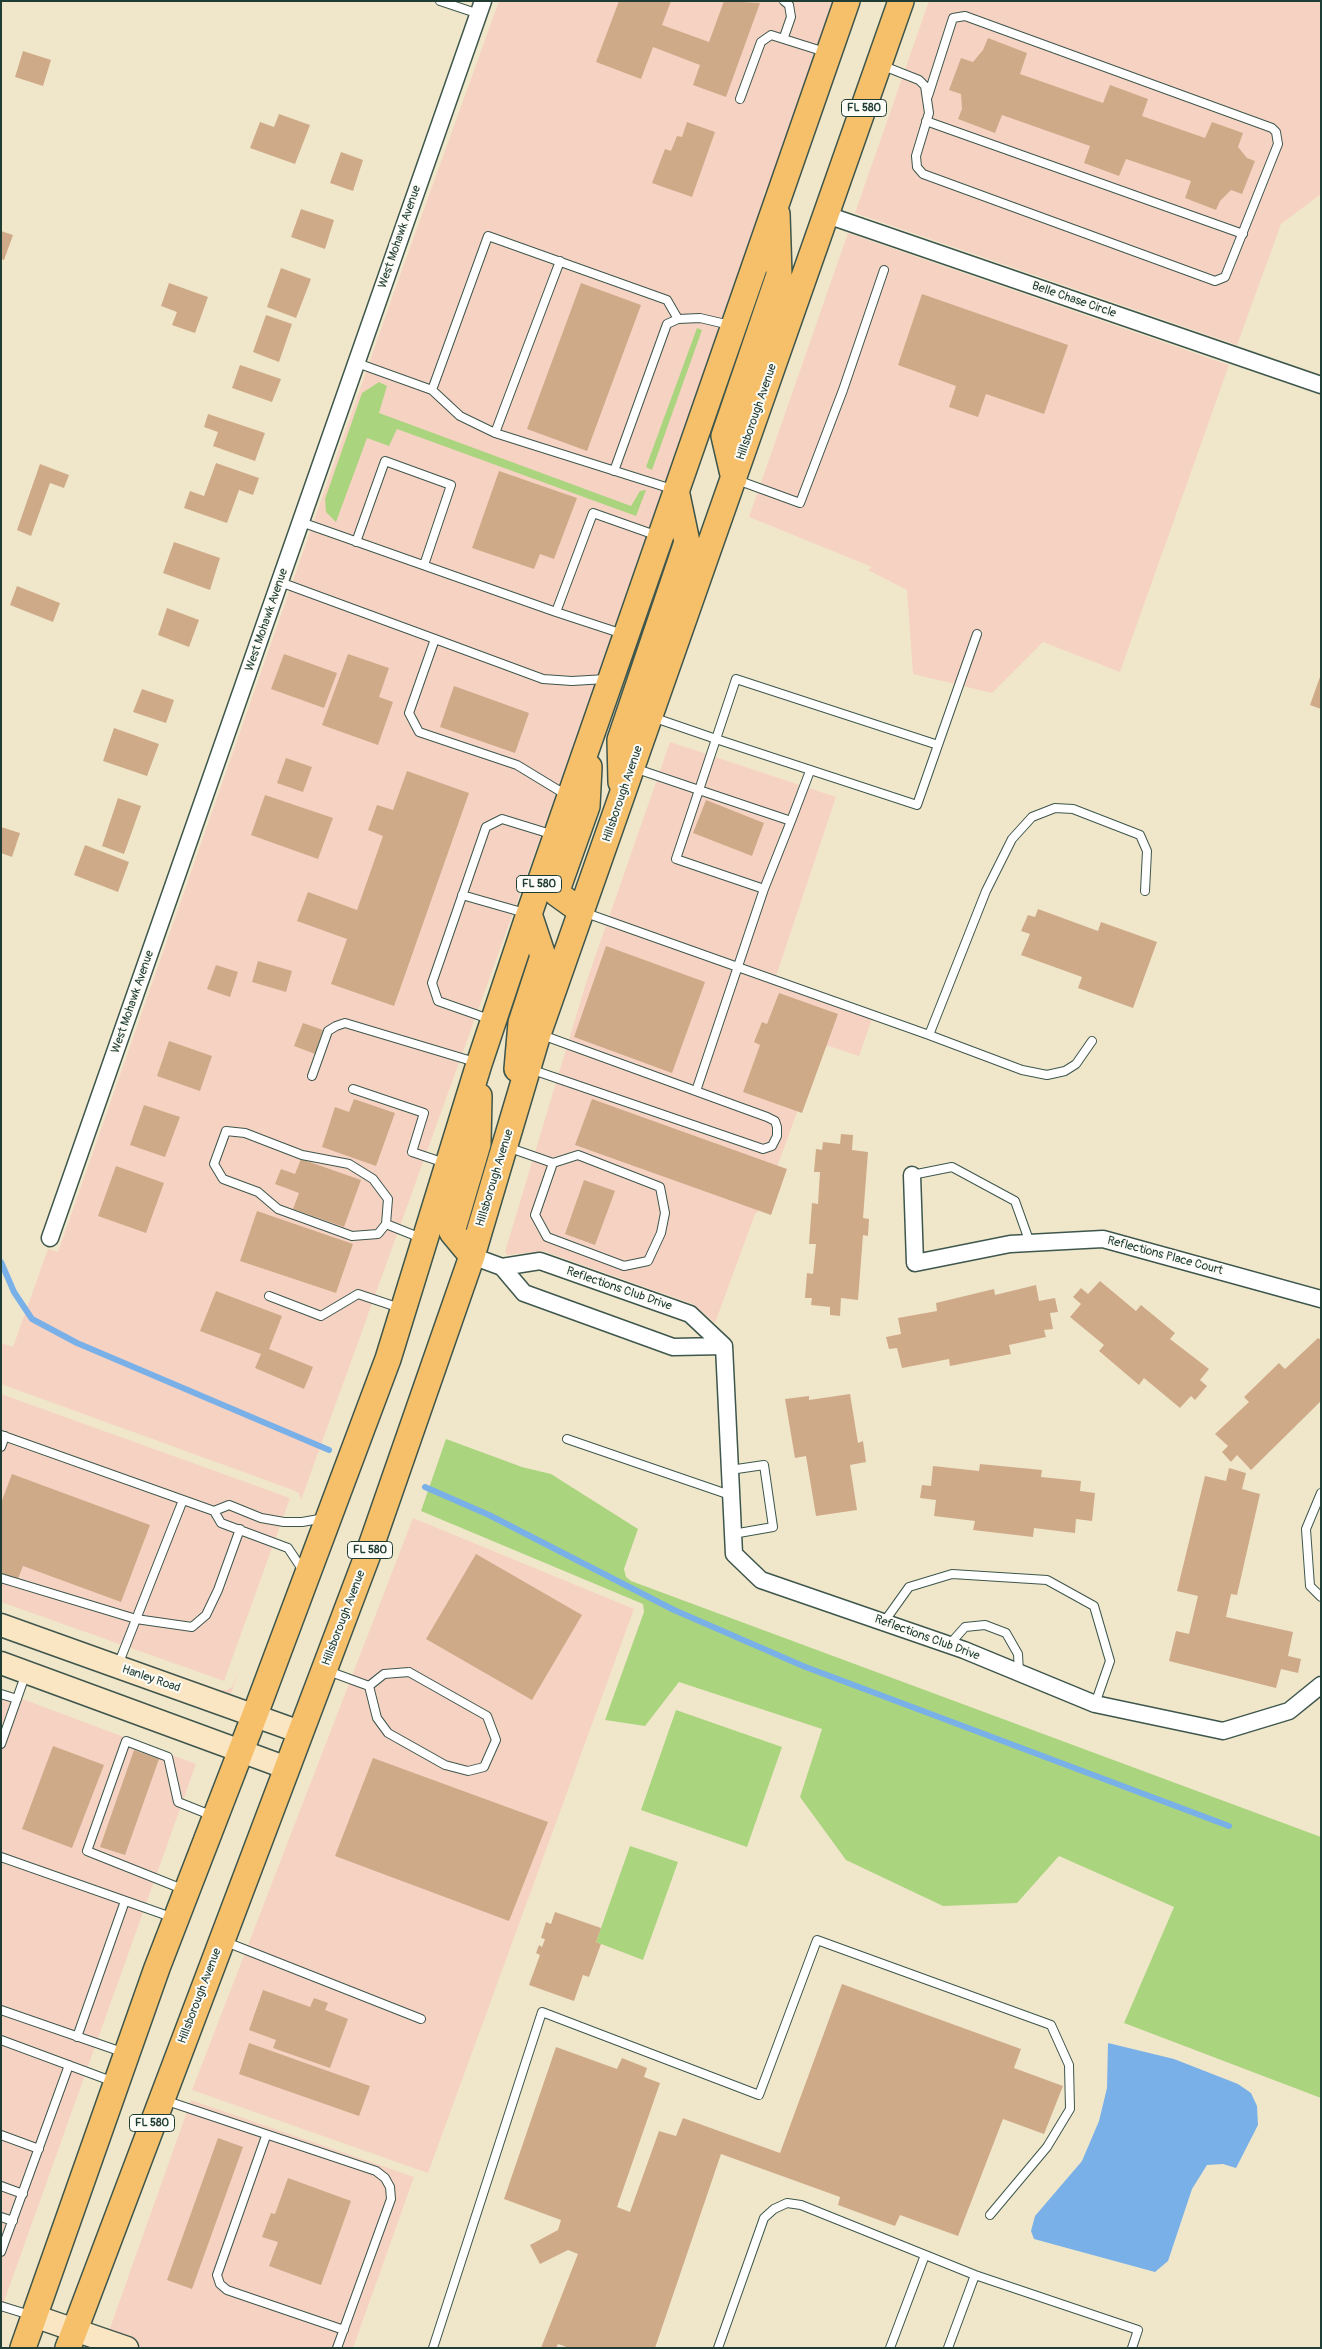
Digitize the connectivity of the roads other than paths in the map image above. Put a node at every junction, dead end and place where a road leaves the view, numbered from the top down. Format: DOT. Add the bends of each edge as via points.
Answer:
graph roads {
  1 [pos="440,1"];
  2 [pos="784,1"];
  3 [pos="847,1"];
  4 [pos="901,1"];
  5 [pos="481,7"];
  6 [pos="784,37"];
  7 [pos="828,53"];
  8 [pos="880,64"];
  9 [pos="928,96"];
  10 [pos="740,100"];
  11 [pos="926,121"];
  12 [pos="776,202"];
  13 [pos="827,214"];
  14 [pos="1243,234"];
  15 [pos="560,262"];
  16 [pos="884,270"];
  17 [pos="678,319"];
  18 [pos="733,325"];
  19 [pos="356,363"];
  20 [pos="1321,385"];
  21 [pos="432,390"];
  22 [pos="495,433"];
  23 [pos="614,471"];
  24 [pos="734,479"];
  25 [pos="676,490"];
  26 [pos="301,522"];
  27 [pos="660,536"];
  28 [pos="356,542"];
  29 [pos="424,566"];
  30 [pos="280,582"];
  31 [pos="556,612"];
  32 [pos="977,634"];
  33 [pos="626,635"];
  34 [pos="434,639"];
  35 [pos="611,678"];
  36 [pos="650,716"];
  37 [pos="590,737"];
  38 [pos="716,739"];
  39 [pos="938,745"];
  40 [pos="632,768"];
  41 [pos="810,771"];
  42 [pos="699,790"];
  43 [pos="570,797"];
  44 [pos="622,797"];
  45 [pos="791,822"];
  46 [pos="556,836"];
  47 [pos="764,889"];
  48 [pos="1145,891"];
  49 [pos="462,894"];
  50 [pos="581,912"];
  51 [pos="529,914"];
  52 [pos="737,967"];
  53 [pos="494,1021"];
  54 [pos="538,1034"];
  55 [pos="929,1035"];
  56 [pos="1092,1040"];
  57 [pos="479,1064"];
  58 [pos="528,1069"];
  59 [pos="312,1076"];
  60 [pos="353,1088"];
  61 [pos="696,1090"];
  62 [pos="513,1118"];
  63 [pos="505,1146"];
  64 [pos="553,1163"];
  65 [pos="449,1164"];
  66 [pos="912,1175"];
  67 [pos="386,1224"];
  68 [pos="50,1238"];
  69 [pos="426,1240"];
  70 [pos="1030,1243"];
  71 [pos="472,1256"];
  72 [pos="502,1266"];
  73 [pos="269,1296"];
  74 [pos="1321,1299"];
  75 [pos="404,1309"];
  76 [pos="724,1346"];
  77 [pos="3,1435"];
  78 [pos="568,1439"];
  79 [pos="1,1446"];
  80 [pos="730,1470"];
  81 [pos="1321,1493"];
  82 [pos="730,1495"];
  83 [pos="183,1500"];
  84 [pos="214,1511"];
  85 [pos="329,1517"];
  86 [pos="240,1528"];
  87 [pos="733,1534"];
  88 [pos="306,1577"];
  89 [pos="1,1578"];
  90 [pos="1321,1597"];
  91 [pos="136,1619"];
  92 [pos="884,1622"];
  93 [pos="1,1625"];
  94 [pos="949,1645"];
  95 [pos="1,1663"];
  96 [pos="117,1667"];
  97 [pos="324,1670"];
  98 [pos="27,1672"];
  99 [pos="1019,1672"];
  100 [pos="1321,1685"];
  101 [pos="369,1686"];
  102 [pos="1,1694"];
  103 [pos="17,1700"];
  104 [pos="1095,1704"];
  105 [pos="254,1716"];
  106 [pos="300,1732"];
  107 [pos="1,1744"];
  108 [pos="241,1751"];
  109 [pos="287,1768"];
  110 [pos="215,1817"];
  111 [pos="1,1857"];
  112 [pos="187,1890"];
  113 [pos="126,1901"];
  114 [pos="176,1918"];
  115 [pos="221,1940"];
  116 [pos="1,2010"];
  117 [pos="421,2019"];
  118 [pos="77,2037"];
  119 [pos="1,2040"];
  120 [pos="126,2054"];
  121 [pos="69,2065"];
  122 [pos="116,2083"];
  123 [pos="161,2099"];
  124 [pos="1,2135"];
  125 [pos="266,2136"];
  126 [pos="40,2149"];
  127 [pos="1,2186"];
  128 [pos="23,2194"];
  129 [pos="990,2216"];
  130 [pos="1,2217"];
  131 [pos="13,2221"];
  132 [pos="1,2252"];
  133 [pos="925,2255"];
  134 [pos="975,2275"];
  135 [pos="1,2306"];
  136 [pos="34,2316"];
  137 [pos="344,2330"];
  138 [pos="71,2339"];
  139 [pos="23,2348"];
  140 [pos="127,2348"];
  141 [pos="337,2348"];
  142 [pos="434,2348"];
  143 [pos="718,2348"];
  144 [pos="890,2348"];
  145 [pos="948,2348"];
  146 [pos="1132,2348"];
  1 -- 5 [label="lane"];
  2 -- 6 [label="lane" via="789,5 791,17"];
  3 -- 7 [label="main road, FL 580"];
  4 -- 8 [label="main road, Hillsborough Avenue / FL 580"];
  5 -- 19 [label="street, West Mohawk Avenue"];
  6 -- 7 [label="lane"];
  6 -- 10 [label="lane" via="770,34 760,42"];
  7 -- 12 [label="main road, FL 580"];
  8 -- 9 [label="lane" via="919,80 926,86"];
  8 -- 13 [label="main road, Hillsborough Avenue / FL 580"];
  9 -- 11 [label="lane"];
  9 -- 14 [label="lane" via="953,18 965,16 1272,128 1278,138 1277,149"];
  11 -- 14 [label="lane"];
  11 -- 14 [label="lane" via="916,156 917,166 923,174 1210,280 1225,277"];
  12 -- 18 [label="main road, FL 580"];
  12 -- 24 [label="main road" via="780,275 724,436"];
  13 -- 20 [label="street, Belle Chase Circle"];
  13 -- 24 [label="main road, Hillsborough Avenue / FL 580"];
  15 -- 17 [label="lane" via="667,300"];
  15 -- 21 [label="lane" via="488,236"];
  15 -- 22 [label="lane"];
  16 -- 24 [label="lane" via="800,503"];
  17 -- 18 [label="lane" via="700,318"];
  17 -- 23 [label="lane" via="667,324"];
  18 -- 25 [label="main road, FL 580"];
  19 -- 21 [label="lane"];
  19 -- 26 [label="street, West Mohawk Avenue"];
  21 -- 22 [label="lane" via="460,416"];
  22 -- 23 [label="lane"];
  23 -- 25 [label="lane"];
  24 -- 36 [label="main road, Hillsborough Avenue / FL 580"];
  25 -- 27 [label="main road, FL 580"];
  25 -- 44 [label="main road" via="687,542 620,740"];
  26 -- 28 [label="lane"];
  26 -- 30 [label="street, West Mohawk Avenue"];
  27 -- 31 [label="lane" via="593,513"];
  27 -- 33 [label="main road, FL 580"];
  28 -- 29 [label="lane"];
  28 -- 29 [label="lane" via="385,461 451,485"];
  29 -- 31 [label="lane"];
  30 -- 34 [label="lane"];
  30 -- 68 [label="street, West Mohawk Avenue"];
  31 -- 33 [label="lane"];
  32 -- 39 [label="lane"];
  33 -- 35 [label="main road, FL 580"];
  34 -- 35 [label="lane" via="543,679"];
  34 -- 43 [label="lane" via="409,713 420,732 517,766"];
  35 -- 37 [label="main road, FL 580"];
  36 -- 38 [label="lane"];
  36 -- 40 [label="main road, Hillsborough Avenue / FL 580"];
  37 -- 43 [label="main road, FL 580"];
  37 -- 50 [label="main road" via="587,806 556,893"];
  38 -- 39 [label="lane" via="736,679"];
  38 -- 41 [label="lane"];
  38 -- 42 [label="lane"];
  39 -- 41 [label="lane" via="917,805"];
  40 -- 42 [label="lane"];
  40 -- 44 [label="main road, Hillsborough Avenue / FL 580"];
  41 -- 45 [label="lane"];
  42 -- 45 [label="lane"];
  42 -- 47 [label="lane" via="676,859"];
  43 -- 46 [label="main road, FL 580"];
  44 -- 50 [label="main road, Hillsborough Avenue / FL 580"];
  45 -- 47 [label="lane"];
  46 -- 49 [label="lane" via="502,819 486,827"];
  46 -- 51 [label="main road, FL 580"];
  47 -- 52 [label="lane"];
  48 -- 55 [label="lane" via="1147,851 1140,835 1073,809 1055,808 1032,817 1012,839 986,891"];
  49 -- 51 [label="lane"];
  49 -- 53 [label="lane" via="432,983 438,1001"];
  50 -- 52 [label="lane"];
  50 -- 54 [label="main road, Hillsborough Avenue / FL 580"];
  51 -- 53 [label="main road, FL 580"];
  51 -- 62 [label="main road" via="543,956 521,1023"];
  52 -- 55 [label="lane"];
  52 -- 61 [label="lane"];
  53 -- 57 [label="main road, FL 580"];
  54 -- 58 [label="main road, Hillsborough Avenue / FL 580"];
  54 -- 61 [label="lane"];
  55 -- 56 [label="lane" via="1022,1070 1047,1075 1065,1072 1076,1064"];
  57 -- 59 [label="lane" via="346,1023 328,1031"];
  57 -- 65 [label="main road, FL 580"];
  57 -- 71 [label="main road" via="478,1144 452,1232"];
  58 -- 61 [label="lane" via="763,1150 772,1146 777,1136 774,1121"];
  58 -- 62 [label="main road, Hillsborough Avenue / FL 580"];
  60 -- 65 [label="lane" via="424,1113 412,1152"];
  62 -- 63 [label="main road, Hillsborough Avenue / FL 580"];
  63 -- 64 [label="lane"];
  63 -- 71 [label="main road, Hillsborough Avenue / FL 580"];
  64 -- 64 [label="lane" via="578,1155 660,1187 665,1213 661,1233 648,1261 624,1266 547,1237 535,1215"];
  65 -- 69 [label="main road, FL 580"];
  66 -- 70 [label="lane" via="952,1167 1015,1201"];
  66 -- 70 [label="street, Reflections Place Court" via="914,1263"];
  67 -- 67 [label="lane" via="388,1199 373,1179 348,1164 302,1155 244,1132 226,1131 214,1164 223,1179 258,1192 278,1209 352,1236 378,1234"];
  67 -- 69 [label="lane"];
  69 -- 75 [label="main road, FL 580"];
  70 -- 74 [label="street, Reflections Place Court" via="1103,1239"];
  71 -- 72 [label="street, Reflections Club Drive"];
  71 -- 97 [label="main road, Hillsborough Avenue / FL 580" via="371,1546"];
  72 -- 76 [label="street, Reflections Club Drive" via="540,1261 690,1314"];
  72 -- 76 [label="street" via="524,1293 673,1347"];
  73 -- 75 [label="lane" via="321,1316 358,1294"];
  75 -- 85 [label="main road, FL 580"];
  76 -- 80 [label="street, Reflections Club Drive"];
  77 -- 79 [label="lane"];
  77 -- 83 [label="lane"];
  78 -- 82 [label="lane"];
  80 -- 82 [label="street, Reflections Club Drive"];
  80 -- 87 [label="lane" via="764,1465 773,1527"];
  81 -- 90 [label="lane" via="1306,1529 1310,1586"];
  82 -- 87 [label="street, Reflections Club Drive"];
  83 -- 84 [label="lane"];
  83 -- 91 [label="lane"];
  84 -- 85 [label="lane" via="229,1505 261,1518 284,1522"];
  84 -- 86 [label="lane" via="221,1523"];
  85 -- 88 [label="main road, FL 580"];
  86 -- 88 [label="lane" via="288,1548"];
  86 -- 91 [label="lane" via="206,1615 192,1627"];
  87 -- 92 [label="street, Reflections Club Drive" via="734,1554 761,1580"];
  88 -- 105 [label="main road, FL 580"];
  89 -- 91 [label="lane"];
  91 -- 96 [label="lane"];
  92 -- 94 [label="street, Reflections Club Drive"];
  92 -- 104 [label="lane" via="909,1587 952,1574 1047,1580 1094,1606 1110,1661"];
  93 -- 96 [label="main road, Hanley Road"];
  94 -- 99 [label="street, Reflections Club Drive"];
  94 -- 99 [label="lane" via="964,1627 984,1625 1006,1633 1018,1654"];
  95 -- 98 [label="main road"];
  96 -- 105 [label="main road, Hanley Road"];
  97 -- 101 [label="lane"];
  97 -- 106 [label="main road, Hillsborough Avenue / FL 580"];
  98 -- 103 [label="lane"];
  98 -- 108 [label="main road"];
  99 -- 104 [label="street, Reflections Club Drive"];
  100 -- 104 [label="street, Reflections Club Drive" via="1289,1711 1223,1731"];
  101 -- 101 [label="lane" via="377,1718 388,1733 445,1765 468,1771 484,1768 496,1740 487,1716 409,1672 384,1674"];
  102 -- 103 [label="lane"];
  103 -- 107 [label="lane"];
  105 -- 106 [label="main road, Hanley Road"];
  105 -- 108 [label="main road, FL 580"];
  106 -- 109 [label="main road, Hillsborough Avenue / FL 580"];
  108 -- 109 [label="main road"];
  108 -- 110 [label="main road, FL 580"];
  109 -- 115 [label="main road, Hillsborough Avenue / FL 580"];
  110 -- 112 [label="main road, FL 580"];
  110 -- 112 [label="lane" via="178,1802 168,1757 126,1741 87,1850"];
  111 -- 113 [label="lane"];
  112 -- 114 [label="main road, FL 580"];
  113 -- 114 [label="lane"];
  113 -- 118 [label="lane"];
  114 -- 120 [label="main road, FL 580"];
  115 -- 117 [label="lane"];
  115 -- 123 [label="main road, Hillsborough Avenue / FL 580"];
  116 -- 118 [label="lane"];
  118 -- 120 [label="lane"];
  119 -- 121 [label="lane"];
  120 -- 122 [label="main road, FL 580"];
  121 -- 122 [label="lane"];
  121 -- 126 [label="lane"];
  122 -- 136 [label="main road, FL 580"];
  123 -- 125 [label="lane"];
  123 -- 138 [label="main road, Hillsborough Avenue / FL 580"];
  124 -- 126 [label="lane"];
  125 -- 137 [label="lane" via="376,2171 390,2186 391,2199"];
  125 -- 137 [label="lane" via="217,2275 220,2284 227,2290"];
  126 -- 128 [label="lane"];
  127 -- 128 [label="lane"];
  128 -- 131 [label="lane"];
  129 -- 142 [label="lane" via="1047,2147 1070,2109 1069,2065 1050,2025 817,1940 758,2095 542,2012"];
  130 -- 131 [label="lane"];
  131 -- 132 [label="lane"];
  133 -- 134 [label="lane"];
  133 -- 143 [label="lane" via="801,2205 787,2203 764,2218"];
  133 -- 144 [label="lane"];
  134 -- 145 [label="lane"];
  134 -- 146 [label="lane" via="1138,2330"];
  135 -- 136 [label="lane"];
  136 -- 138 [label="main road"];
  136 -- 139 [label="main road, FL 580"];
  137 -- 141 [label="lane"];
  138 -- 140 [label="main road"];
}
